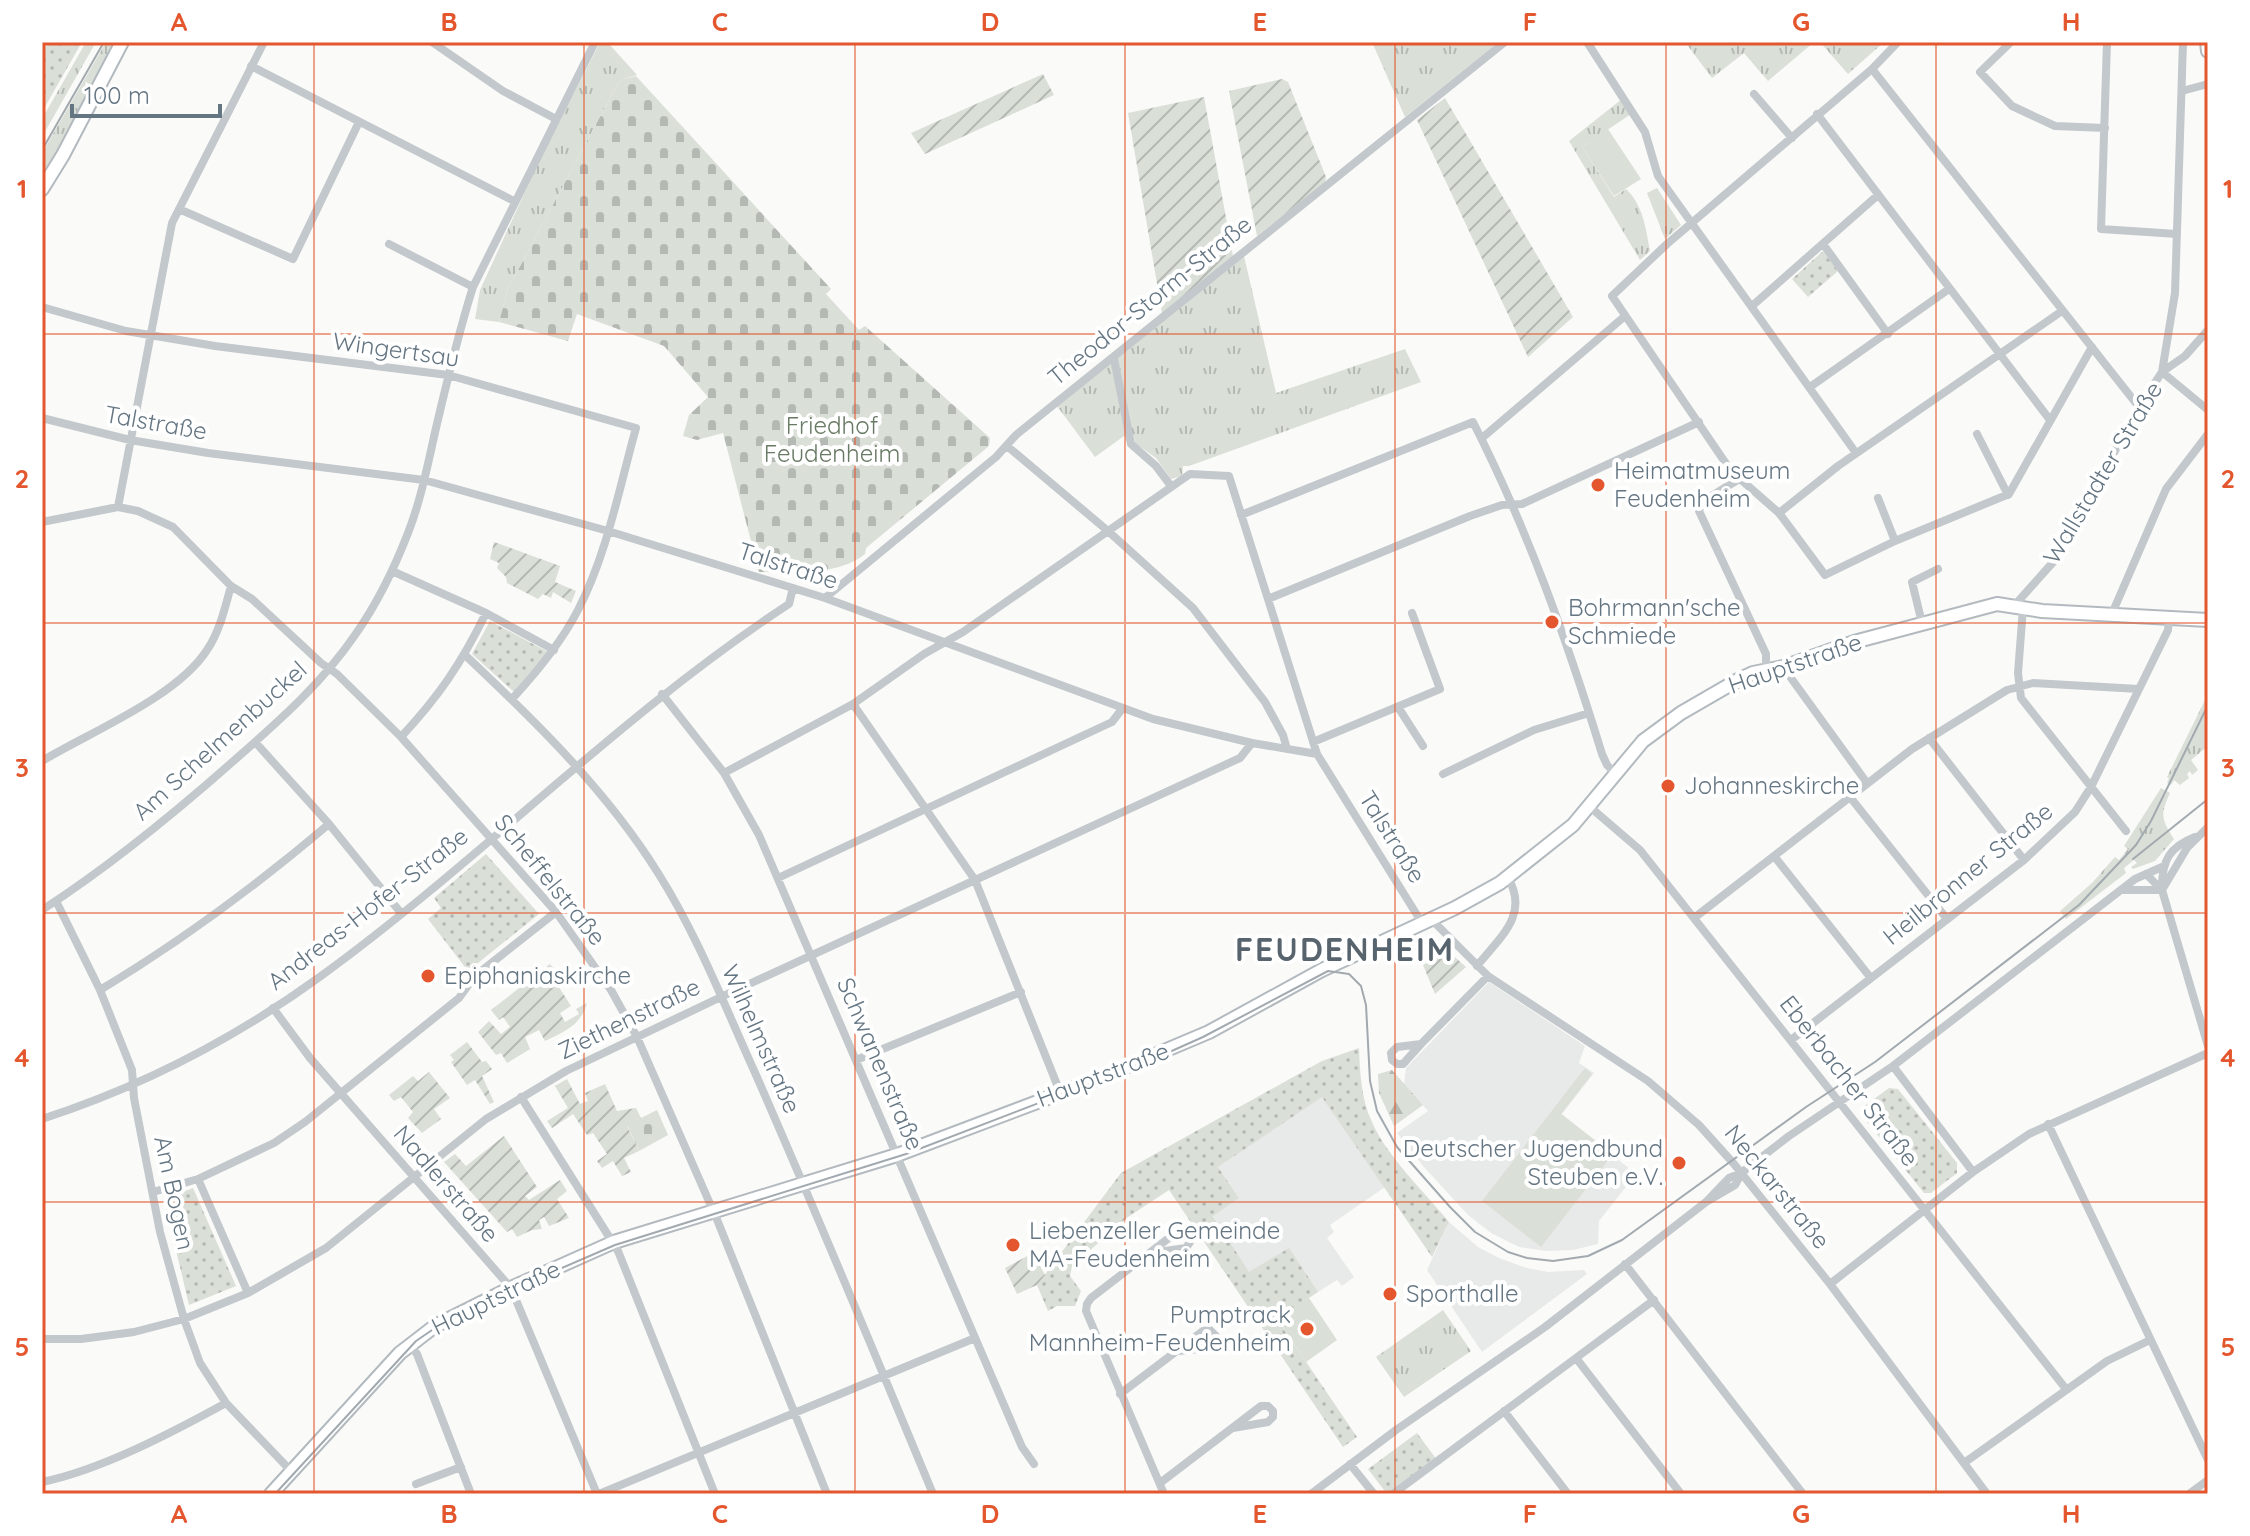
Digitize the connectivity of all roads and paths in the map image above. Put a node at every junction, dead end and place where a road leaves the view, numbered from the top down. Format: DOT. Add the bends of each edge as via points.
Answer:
graph roads {
  1 [pos="122,42"];
  2 [pos="264,42"];
  3 [pos="432,42"];
  4 [pos="595,42"];
  5 [pos="1505,42"];
  6 [pos="1587,42"];
  7 [pos="1898,42"];
  8 [pos="2011,42"];
  9 [pos="2107,42"];
  10 [pos="2183,42"];
  11 [pos="2207,42"];
  12 [pos="2208,51"];
  13 [pos="251,66"];
  14 [pos="1872,69"];
  15 [pos="2208,84"];
  16 [pos="2182,91"];
  17 [pos="1754,94"];
  18 [pos="1817,114"];
  19 [pos="556,119"];
  20 [pos="359,122"];
  21 [pos="2105,128"];
  22 [pos="1792,138"];
  23 [pos="42,189"];
  24 [pos="1878,195"];
  25 [pos="514,201"];
  26 [pos="179,209"];
  27 [pos="1692,222"];
  28 [pos="2177,234"];
  29 [pos="389,244"];
  30 [pos="1823,244"];
  31 [pos="473,287"];
  32 [pos="1949,289"];
  33 [pos="1752,306"];
  34 [pos="42,307"];
  35 [pos="2062,311"];
  36 [pos="1625,316"];
  37 [pos="2208,330"];
  38 [pos="1888,334"];
  39 [pos="150,335"];
  40 [pos="2092,347"];
  41 [pos="2000,354"];
  42 [pos="1114,359"];
  43 [pos="2162,372"];
  44 [pos="448,375"];
  45 [pos="1810,387"];
  46 [pos="2139,407"];
  47 [pos="2208,410"];
  48 [pos="42,418"];
  49 [pos="2050,420"];
  50 [pos="1699,422"];
  51 [pos="1977,434"];
  52 [pos="2208,434"];
  53 [pos="1482,438"];
  54 [pos="130,440"];
  55 [pos="1007,446"];
  56 [pos="1856,453"];
  57 [pos="1739,479"];
  58 [pos="424,480"];
  59 [pos="1171,486"];
  60 [pos="2008,495"];
  61 [pos="1878,498"];
  62 [pos="1512,504"];
  63 [pos="118,507"];
  64 [pos="1779,513"];
  65 [pos="1241,515"];
  66 [pos="42,522"];
  67 [pos="608,531"];
  68 [pos="1108,531"];
  69 [pos="1895,541"];
  70 [pos="1938,569"];
  71 [pos="392,571"];
  72 [pos="231,586"];
  73 [pos="793,588"];
  74 [pos="825,598"];
  75 [pos="1268,599"];
  76 [pos="2018,607"];
  77 [pos="486,613"];
  78 [pos="1412,613"];
  79 [pos="2111,616"];
  80 [pos="2169,619"];
  81 [pos="2208,620"];
  82 [pos="1922,623"];
  83 [pos="946,641"];
  84 [pos="554,650"];
  85 [pos="465,655"];
  86 [pos="1783,667"];
  87 [pos="330,669"];
  88 [pos="1766,671"];
  89 [pos="2018,686"];
  90 [pos="2139,689"];
  91 [pos="662,694"];
  92 [pos="512,699"];
  93 [pos="853,704"];
  94 [pos="1398,707"];
  95 [pos="1122,709"];
  96 [pos="1589,713"];
  97 [pos="401,737"];
  98 [pos="1929,738"];
  99 [pos="255,742"];
  100 [pos="1313,742"];
  101 [pos="1252,743"];
  102 [pos="1423,746"];
  103 [pos="1287,749"];
  104 [pos="1317,754"];
  105 [pos="42,761"];
  106 [pos="577,768"];
  107 [pos="724,773"];
  108 [pos="1615,773"];
  109 [pos="1443,774"];
  110 [pos="1867,783"];
  111 [pos="2091,787"];
  112 [pos="1850,797"];
  113 [pos="1590,807"];
  114 [pos="926,808"];
  115 [pos="329,824"];
  116 [pos="2208,827"];
  117 [pos="2126,831"];
  118 [pos="2196,836"];
  119 [pos="491,839"];
  120 [pos="1774,856"];
  121 [pos="2024,860"];
  122 [pos="2162,867"];
  123 [pos="2146,874"];
  124 [pos="778,878"];
  125 [pos="1508,878"];
  126 [pos="975,880"];
  127 [pos="2121,890"];
  128 [pos="2162,890"];
  129 [pos="56,901"];
  130 [pos="42,910"];
  131 [pos="556,912"];
  132 [pos="401,913"];
  133 [pos="1694,918"];
  134 [pos="1947,919"];
  135 [pos="1426,921"];
  136 [pos="811,955"];
  137 [pos="1477,966"];
  138 [pos="1488,976"];
  139 [pos="1870,977"];
  140 [pos="100,990"];
  141 [pos="1021,992"];
  142 [pos="721,997"];
  143 [pos="273,1008"];
  144 [pos="637,1037"];
  145 [pos="1791,1040"];
  146 [pos="1421,1044"];
  147 [pos="2208,1046"];
  148 [pos="2208,1053"];
  149 [pos="856,1060"];
  150 [pos="1893,1066"];
  151 [pos="133,1085"];
  152 [pos="1060,1092"];
  153 [pos="340,1093"];
  154 [pos="521,1097"];
  155 [pos="1841,1102"];
  156 [pos="42,1119"];
  157 [pos="2048,1124"];
  158 [pos="897,1155"];
  159 [pos="1973,1172"];
  160 [pos="1741,1173"];
  161 [pos="413,1178"];
  162 [pos="198,1179"];
  163 [pos="804,1185"];
  164 [pos="153,1192"];
  165 [pos="1925,1210"];
  166 [pos="713,1211"];
  167 [pos="614,1242"];
  168 [pos="1151,1253"];
  169 [pos="1625,1264"];
  170 [pos="1830,1284"];
  171 [pos="511,1288"];
  172 [pos="248,1293"];
  173 [pos="1654,1300"];
  174 [pos="184,1319"];
  175 [pos="975,1338"];
  176 [pos="42,1339"];
  177 [pos="2150,1340"];
  178 [pos="409,1344"];
  179 [pos="1178,1351"];
  180 [pos="1576,1358"];
  181 [pos="884,1376"];
  182 [pos="2066,1389"];
  183 [pos="1120,1394"];
  184 [pos="226,1403"];
  185 [pos="1504,1411"];
  186 [pos="795,1414"];
  187 [pos="1233,1428"];
  188 [pos="699,1453"];
  189 [pos="2208,1460"];
  190 [pos="1964,1463"];
  191 [pos="1034,1464"];
  192 [pos="1350,1464"];
  193 [pos="461,1467"];
  194 [pos="292,1472"];
  195 [pos="2208,1480"];
  196 [pos="43,1482"];
  197 [pos="1160,1483"];
  198 [pos="416,1484"];
  199 [pos="271,1494"];
  200 [pos="471,1494"];
  201 [pos="598,1494"];
  202 [pos="715,1494"];
  203 [pos="827,1494"];
  204 [pos="933,1494"];
  205 [pos="1164,1494"];
  206 [pos="1311,1494"];
  207 [pos="1374,1494"];
  208 [pos="1393,1494"];
  209 [pos="1568,1494"];
  210 [pos="1681,1494"];
  211 [pos="1803,1494"];
  212 [pos="1987,1494"];
  213 [pos="2189,1494"];
  1 -- 23 [label="street"];
  2 -- 13 [label="street"];
  3 -- 19 [label="street" via="503,91"];
  4 -- 19 [label="street, Am Schelmenbuckel"];
  5 -- 42 [label="street, Theodor-Storm-Straße"];
  6 -- 27 [label="street" via="1645,132 1658,176"];
  7 -- 14 [label="street"];
  8 -- 21 [label="street" via="1980,72 2012,106 2055,126"];
  9 -- 21 [label="street"];
  10 -- 16 [label="street, Wallstadter Straße"];
  11 -- 12 [label="street"];
  13 -- 20 [label="street"];
  13 -- 26 [label="street"];
  14 -- 18 [label="street"];
  14 -- 35 [label="street"];
  15 -- 16 [label="street"];
  16 -- 28 [label="street, Wallstadter Straße"];
  17 -- 22 [label="street"];
  18 -- 22 [label="street"];
  18 -- 24 [label="street"];
  19 -- 25 [label="street, Am Schelmenbuckel"];
  20 -- 25 [label="street"];
  20 -- 26 [label="street" via="293,259"];
  21 -- 28 [label="street" via="2101,229"];
  22 -- 27 [label="street"];
  24 -- 30 [label="street"];
  24 -- 32 [label="street"];
  25 -- 31 [label="street, Am Schelmenbuckel"];
  26 -- 39 [label="street"];
  27 -- 33 [label="street"];
  27 -- 36 [label="street" via="1612,296"];
  28 -- 43 [label="street, Wallstadter Straße" via="2175,293"];
  29 -- 31 [label="street"];
  30 -- 33 [label="street"];
  30 -- 38 [label="street"];
  31 -- 44 [label="street, Am Schelmenbuckel"];
  32 -- 38 [label="street"];
  32 -- 41 [label="street"];
  33 -- 45 [label="street"];
  34 -- 39 [label="street, Wingertsau"];
  35 -- 40 [label="street"];
  35 -- 41 [label="street"];
  36 -- 50 [label="street"];
  36 -- 53 [label="street"];
  37 -- 43 [label="street"];
  38 -- 45 [label="street"];
  39 -- 44 [label="street, Wingertsau"];
  39 -- 54 [label="street"];
  40 -- 46 [label="street"];
  40 -- 49 [label="street"];
  41 -- 49 [label="street"];
  41 -- 56 [label="street"];
  42 -- 55 [label="street, Theodor-Storm-Straße"];
  42 -- 59 [label="street" via="1131,444"];
  43 -- 46 [label="street, Wallstadter Straße"];
  43 -- 47 [label="street"];
  44 -- 58 [label="street, Am Schelmenbuckel"];
  44 -- 67 [label="street, Wingertsau" via="636,428"];
  45 -- 56 [label="street"];
  46 -- 76 [label="street, Wallstadter Straße" via="2055,560"];
  48 -- 54 [label="street, Talstraße"];
  49 -- 60 [label="street"];
  50 -- 57 [label="street"];
  50 -- 62 [label="street" via="1522,504"];
  51 -- 60 [label="street"];
  52 -- 79 [label="street" via="2166,489"];
  53 -- 62 [label="street"];
  53 -- 65 [label="street" via="1473,422"];
  54 -- 58 [label="street, Talstraße"];
  54 -- 63 [label="street"];
  55 -- 68 [label="street"];
  55 -- 74 [label="street, Theodor-Storm-Straße"];
  56 -- 64 [label="street"];
  57 -- 64 [label="street"];
  57 -- 88 [label="street" via="1702,502 1699,511 1766,654"];
  58 -- 67 [label="street, Talstraße"];
  58 -- 71 [label="street, Am Schelmenbuckel"];
  59 -- 65 [label="street" via="1190,474 1229,476"];
  59 -- 68 [label="street"];
  60 -- 69 [label="street"];
  61 -- 69 [label="street"];
  62 -- 75 [label="street" via="1470,516"];
  62 -- 96 [label="street"];
  63 -- 66 [label="street"];
  63 -- 72 [label="street, Scheffelstraße" via="173,527"];
  64 -- 69 [label="street" via="1825,575"];
  65 -- 75 [label="street"];
  67 -- 73 [label="street, Talstraße"];
  67 -- 84 [label="street" via="578,611"];
  68 -- 83 [label="street"];
  68 -- 103 [label="street" via="1193,608 1265,702"];
  70 -- 82 [label="street" via="1912,582"];
  71 -- 77 [label="street"];
  71 -- 87 [label="street, Am Schelmenbuckel"];
  72 -- 87 [label="street, Scheffelstraße"];
  72 -- 105 [label="street" via="214,638 193,667 150,700"];
  73 -- 74 [label="street, Talstraße"];
  73 -- 91 [label="street, Andreas-Hofer-Straße" via="789,604"];
  74 -- 83 [label="street, Talstraße"];
  75 -- 100 [label="street"];
  76 -- 79 [label="street, Hauptstraße"];
  76 -- 82 [label="street, Hauptstraße" via="1992,605"];
  76 -- 89 [label="street"];
  77 -- 84 [label="street"];
  77 -- 85 [label="street"];
  78 -- 94 [label="street" via="1440,689"];
  79 -- 80 [label="street, Hauptstraße"];
  80 -- 81 [label="street, Hauptstraße"];
  80 -- 90 [label="street, Heilbronner Straße"];
  82 -- 86 [label="street, Hauptstraße"];
  83 -- 93 [label="street"];
  83 -- 95 [label="street, Talstraße"];
  84 -- 92 [label="street"];
  85 -- 92 [label="street, Wilhelmstraße"];
  85 -- 97 [label="street" via="445,688"];
  86 -- 88 [label="street, Hauptstraße"];
  86 -- 110 [label="street"];
  87 -- 97 [label="street, Scheffelstraße"];
  87 -- 99 [label="street, Am Schelmenbuckel"];
  88 -- 108 [label="street, Hauptstraße" via="1738,680 1681,713 1643,741"];
  89 -- 90 [label="street"];
  89 -- 98 [label="street"];
  89 -- 111 [label="street" via="2021,698"];
  90 -- 111 [label="street, Heilbronner Straße"];
  91 -- 106 [label="street, Andreas-Hofer-Straße"];
  91 -- 107 [label="street, Schwanenstraße"];
  92 -- 106 [label="street, Wilhelmstraße"];
  93 -- 107 [label="street"];
  93 -- 114 [label="street"];
  94 -- 100 [label="street"];
  94 -- 102 [label="street"];
  95 -- 101 [label="street, Talstraße"];
  95 -- 114 [label="street" via="1112,722"];
  96 -- 108 [label="street" via="1604,758"];
  96 -- 109 [label="street" via="1534,730"];
  97 -- 119 [label="street, Scheffelstraße"];
  98 -- 110 [label="street"];
  98 -- 121 [label="street"];
  99 -- 115 [label="street"];
  99 -- 129 [label="street, Am Schelmenbuckel" via="167,818"];
  100 -- 104 [label="street"];
  101 -- 103 [label="street, Talstraße"];
  101 -- 126 [label="street, Ziethenstraße" via="1240,758"];
  103 -- 104 [label="street, Talstraße"];
  104 -- 135 [label="street, Talstraße"];
  106 -- 119 [label="street, Andreas-Hofer-Straße"];
  106 -- 142 [label="street, Wilhelmstraße" via="628,827 659,874"];
  107 -- 124 [label="street, Schwanenstraße"];
  108 -- 113 [label="street, Hauptstraße"];
  110 -- 112 [label="street"];
  111 -- 117 [label="street"];
  111 -- 121 [label="street, Heilbronner Straße" via="2075,812"];
  112 -- 120 [label="street"];
  112 -- 134 [label="street"];
  113 -- 125 [label="street, Hauptstraße"];
  113 -- 133 [label="street, Eberbacher Straße" via="1640,850"];
  114 -- 124 [label="street"];
  114 -- 126 [label="street"];
  115 -- 132 [label="street"];
  115 -- 140 [label="street" via="204,924"];
  116 -- 118 [label="street"];
  118 -- 122 [label="street"];
  118 -- 128 [label="street"];
  119 -- 131 [label="street, Scheffelstraße"];
  119 -- 132 [label="street, Andreas-Hofer-Straße"];
  120 -- 133 [label="street"];
  120 -- 139 [label="street"];
  121 -- 134 [label="street, Heilbronner Straße"];
  122 -- 123 [label="street"];
  122 -- 128 [label="street"];
  123 -- 127 [label="street"];
  123 -- 128 [label="street"];
  124 -- 136 [label="street, Schwanenstraße"];
  125 -- 135 [label="street, Hauptstraße"];
  125 -- 137 [label="street" via="1516,896 1515,916"];
  126 -- 136 [label="street, Ziethenstraße"];
  126 -- 141 [label="street"];
  127 -- 128 [label="street"];
  127 -- 150 [label="street"];
  128 -- 147 [label="street"];
  129 -- 130 [label="street, Am Schelmenbuckel"];
  129 -- 140 [label="street, Am Bogen"];
  131 -- 144 [label="street, Scheffelstraße"];
  131 -- 153 [label="street"];
  132 -- 143 [label="street, Andreas-Hofer-Straße"];
  133 -- 145 [label="street, Eberbacher Straße"];
  134 -- 139 [label="street, Heilbronner Straße"];
  135 -- 137 [label="street, Neckarstraße"];
  135 -- 152 [label="street, Hauptstraße" via="1201,1036"];
  136 -- 142 [label="street, Ziethenstraße"];
  136 -- 149 [label="street, Schwanenstraße"];
  137 -- 138 [label="street, Neckarstraße"];
  138 -- 146 [label="street"];
  138 -- 160 [label="street, Neckarstraße" via="1648,1081 1699,1125"];
  139 -- 145 [label="street, Heilbronner Straße"];
  140 -- 151 [label="street, Am Bogen"];
  141 -- 149 [label="street"];
  141 -- 152 [label="street"];
  142 -- 144 [label="street, Ziethenstraße"];
  142 -- 163 [label="street, Wilhelmstraße"];
  143 -- 151 [label="street, Andreas-Hofer-Straße"];
  143 -- 153 [label="street, Nadlerstraße"];
  144 -- 154 [label="street, Ziethenstraße"];
  144 -- 166 [label="street, Scheffelstraße"];
  145 -- 155 [label="street, Eberbacher Straße"];
  148 -- 157 [label="street"];
  149 -- 158 [label="street, Schwanenstraße"];
  150 -- 155 [label="street"];
  150 -- 159 [label="street"];
  151 -- 156 [label="street, Andreas-Hofer-Straße"];
  151 -- 164 [label="street, Am Bogen"];
  152 -- 158 [label="street, Hauptstraße"];
  153 -- 161 [label="street, Nadlerstraße"];
  153 -- 162 [label="street" via="274,1143"];
  154 -- 161 [label="street, Ziethenstraße"];
  154 -- 167 [label="street"];
  155 -- 160 [label="street"];
  155 -- 165 [label="street, Eberbacher Straße"];
  157 -- 159 [label="street"];
  157 -- 177 [label="street"];
  158 -- 163 [label="street, Hauptstraße"];
  158 -- 175 [label="street, Schwanenstraße"];
  159 -- 165 [label="street"];
  160 -- 169 [label="street"];
  160 -- 170 [label="street, Neckarstraße"];
  161 -- 171 [label="street, Nadlerstraße"];
  161 -- 172 [label="street, Ziethenstraße" via="326,1248"];
  162 -- 164 [label="street"];
  162 -- 172 [label="street"];
  163 -- 166 [label="street, Hauptstraße"];
  163 -- 181 [label="street, Wilhelmstraße"];
  164 -- 174 [label="street, Am Bogen"];
  165 -- 170 [label="street"];
  165 -- 182 [label="street, Eberbacher Straße"];
  166 -- 167 [label="street, Hauptstraße"];
  166 -- 186 [label="street, Scheffelstraße"];
  167 -- 171 [label="street, Hauptstraße"];
  167 -- 188 [label="street"];
  168 -- 183 [label="street" via="1087,1304"];
  169 -- 173 [label="street"];
  169 -- 192 [label="street"];
  170 -- 190 [label="street, Neckarstraße"];
  171 -- 178 [label="street, Hauptstraße"];
  171 -- 201 [label="street, Nadlerstraße"];
  172 -- 174 [label="street, Ziethenstraße"];
  173 -- 180 [label="street"];
  173 -- 211 [label="street"];
  174 -- 176 [label="street, Ziethenstraße" via="134,1332"];
  174 -- 184 [label="street, Am Bogen" via="200,1363"];
  175 -- 181 [label="street"];
  175 -- 191 [label="street, Schwanenstraße"];
  177 -- 182 [label="street"];
  177 -- 189 [label="street"];
  178 -- 193 [label="street"];
  178 -- 194 [label="street, Hauptstraße"];
  179 -- 183 [label="street"];
  180 -- 185 [label="street"];
  180 -- 210 [label="street"];
  181 -- 186 [label="street"];
  181 -- 204 [label="street, Wilhelmstraße"];
  182 -- 190 [label="street"];
  183 -- 197 [label="street"];
  184 -- 194 [label="street, Am Bogen"];
  184 -- 196 [label="street" via="104,1461"];
  185 -- 208 [label="street"];
  185 -- 209 [label="street"];
  186 -- 188 [label="street"];
  186 -- 203 [label="street, Scheffelstraße"];
  187 -- 197 [label="street"];
  188 -- 201 [label="street"];
  188 -- 202 [label="street"];
  190 -- 212 [label="street, Neckarstraße"];
  192 -- 206 [label="street"];
  192 -- 207 [label="street"];
  193 -- 198 [label="street"];
  193 -- 200 [label="street"];
  194 -- 199 [label="street, Hauptstraße"];
  195 -- 213 [label="street"];
  197 -- 205 [label="street"];
}
